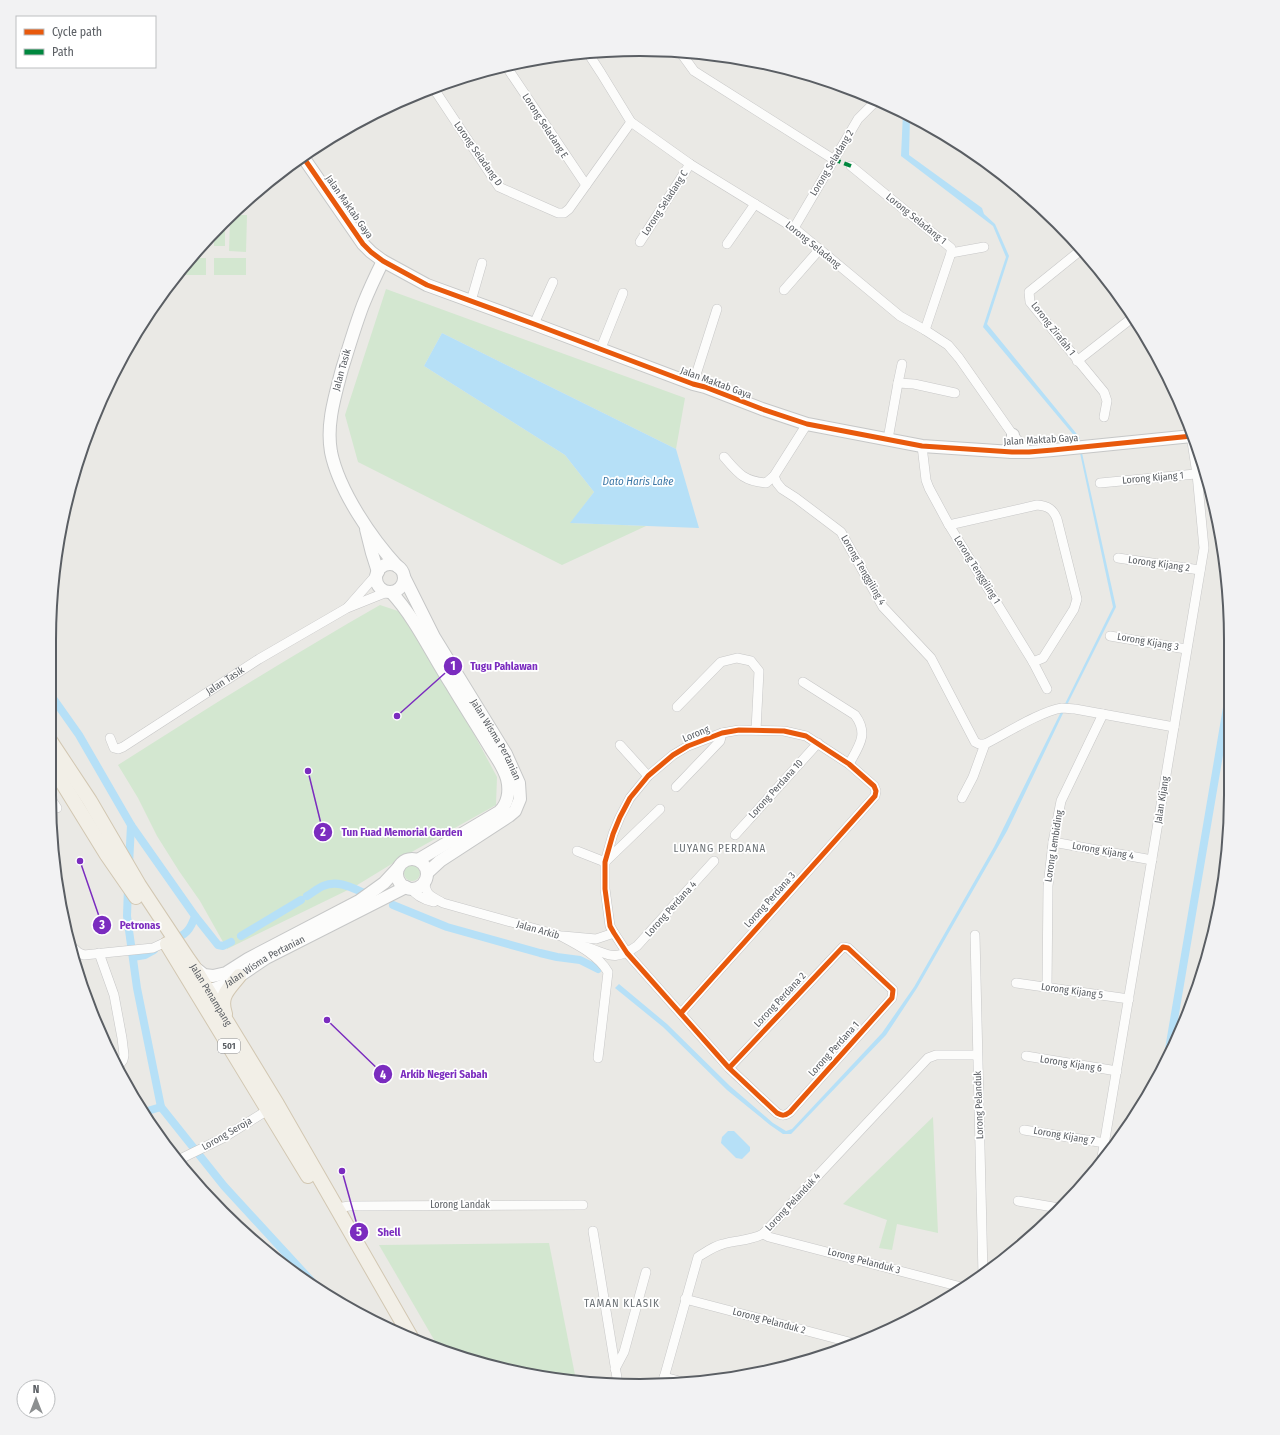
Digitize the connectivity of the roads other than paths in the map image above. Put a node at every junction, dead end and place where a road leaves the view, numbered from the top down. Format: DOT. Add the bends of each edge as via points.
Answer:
graph roads {
  1 [pos="591,58"];
  2 [pos="684,58"];
  3 [pos="509,71"];
  4 [pos="436,93"];
  5 [pos="873,104"];
  6 [pos="631,122"];
  7 [pos="833,160"];
  8 [pos="306,161"];
  9 [pos="690,164"];
  10 [pos="852,166"];
  11 [pos="586,185"];
  12 [pos="755,204"];
  13 [pos="794,228"];
  14 [pos="640,242"];
  15 [pos="727,244"];
  16 [pos="984,247"];
  17 [pos="820,250"];
  18 [pos="951,253"];
  19 [pos="1077,253"];
  20 [pos="383,261"];
  21 [pos="482,263"];
  22 [pos="553,282"];
  23 [pos="784,290"];
  24 [pos="623,293"];
  25 [pos="471,301"];
  26 [pos="717,309"];
  27 [pos="1129,320"];
  28 [pos="534,324"];
  29 [pos="924,330"];
  30 [pos="601,348"];
  31 [pos="1077,361"];
  32 [pos="902,364"];
  33 [pos="898,383"];
  34 [pos="693,384"];
  35 [pos="955,393"];
  36 [pos="1104,417"];
  37 [pos="807,424"];
  38 [pos="1014,435"];
  39 [pos="1187,435"];
  40 [pos="888,439"];
  41 [pos="922,446"];
  42 [pos="1012,452"];
  43 [pos="1030,452"];
  44 [pos="724,457"];
  45 [pos="1200,474"];
  46 [pos="774,476"];
  47 [pos="1201,480"];
  48 [pos="1100,484"];
  49 [pos="949,524"];
  50 [pos="365,526"];
  51 [pos="1118,558"];
  52 [pos="1200,570"];
  53 [pos="401,572"];
  54 [pos="378,573"];
  55 [pos="389,592"];
  56 [pos="347,608"];
  57 [pos="1110,636"];
  58 [pos="1186,649"];
  59 [pos="1033,662"];
  60 [pos="803,682"];
  61 [pos="1047,689"];
  62 [pos="677,707"];
  63 [pos="1103,714"];
  64 [pos="1174,727"];
  65 [pos="756,730"];
  66 [pos="722,733"];
  67 [pos="110,738"];
  68 [pos="818,744"];
  69 [pos="986,744"];
  70 [pos="620,745"];
  71 [pos="56,750"];
  72 [pos="849,764"];
  73 [pos="56,773"];
  74 [pos="648,776"];
  75 [pos="676,787"];
  76 [pos="962,798"];
  77 [pos="873,799"];
  78 [pos="660,809"];
  79 [pos="735,835"];
  80 [pos="1054,842"];
  81 [pos="576,851"];
  82 [pos="418,860"];
  83 [pos="1152,860"];
  84 [pos="605,862"];
  85 [pos="714,862"];
  86 [pos="398,868"];
  87 [pos="426,877"];
  88 [pos="408,888"];
  89 [pos="444,903"];
  90 [pos="612,930"];
  91 [pos="975,935"];
  92 [pos="561,936"];
  93 [pos="168,938"];
  94 [pos="577,945"];
  95 [pos="78,952"];
  96 [pos="99,953"];
  97 [pos="627,953"];
  98 [pos="190,963"];
  99 [pos="233,975"];
  100 [pos="190,982"];
  101 [pos="1016,983"];
  102 [pos="1047,987"];
  103 [pos="208,989"];
  104 [pos="892,998"];
  105 [pos="1129,999"];
  106 [pos="681,1013"];
  107 [pos="228,1024"];
  108 [pos="977,1055"];
  109 [pos="1026,1056"];
  110 [pos="598,1058"];
  111 [pos="121,1063"];
  112 [pos="729,1068"];
  113 [pos="1117,1072"];
  114 [pos="272,1107"];
  115 [pos="1024,1130"];
  116 [pos="1105,1143"];
  117 [pos="1104,1150"];
  118 [pos="182,1157"];
  119 [pos="315,1188"];
  120 [pos="1018,1201"];
  121 [pos="583,1205"];
  122 [pos="1054,1207"];
  123 [pos="337,1208"];
  124 [pos="334,1222"];
  125 [pos="593,1231"];
  126 [pos="763,1234"];
  127 [pos="983,1267"];
  128 [pos="646,1272"];
  129 [pos="956,1286"];
  130 [pos="685,1299"];
  131 [pos="402,1328"];
  132 [pos="402,1328"];
  133 [pos="846,1341"];
  134 [pos="615,1369"];
  135 [pos="617,1378"];
  136 [pos="664,1378"];
  1 -- 6 [label="street, Lorong Seladang"];
  2 -- 7 [label="street" via="694,71"];
  3 -- 11 [label="street, Lorong Seladang E"];
  4 -- 11 [label="street, Lorong Seladang D" via="499,187 558,214 570,209"];
  5 -- 7 [label="street, Lorong Seladang 2" via="858,119"];
  6 -- 9 [label="street, Lorong Seladang"];
  6 -- 11 [label="street, Lorong Seladang D"];
  7 -- 13 [label="street, Lorong Seladang 2"];
  8 -- 20 [label="street, Jalan Maktab Gaya" via="360,239"];
  9 -- 12 [label="street, Lorong Seladang"];
  9 -- 14 [label="street, Lorong Seladang C"];
  10 -- 18 [label="street, Lorong Seladang 1" via="951,248"];
  12 -- 13 [label="street, Lorong Seladang"];
  12 -- 15 [label="street"];
  13 -- 17 [label="street, Lorong Seladang"];
  16 -- 18 [label="street"];
  17 -- 23 [label="street"];
  17 -- 29 [label="street, Lorong Seladang" via="900,316"];
  18 -- 29 [label="street, Lorong Seladang 1"];
  19 -- 31 [label="street, Lorong Zirafah 1" via="1029,292 1030,302"];
  20 -- 25 [label="street, Jalan Maktab Gaya" via="427,285"];
  20 -- 50 [label="street, Jalan Tasik" via="350,342 335,395 329,430 335,466"];
  21 -- 25 [label="street"];
  22 -- 28 [label="street"];
  24 -- 30 [label="street"];
  25 -- 28 [label="street, Jalan Maktab Gaya"];
  26 -- 34 [label="street"];
  27 -- 31 [label="street, Lorong Zirafah 1"];
  28 -- 30 [label="street, Jalan Maktab Gaya"];
  29 -- 38 [label="street, Lorong Seladang" via="948,345"];
  30 -- 34 [label="street, Jalan Maktab Gaya"];
  31 -- 36 [label="street, Lorong Zirafah 1" via="1104,392 1107,401"];
  32 -- 33 [label="street"];
  33 -- 35 [label="street"];
  33 -- 40 [label="street"];
  34 -- 37 [label="street, Jalan Maktab Gaya"];
  37 -- 40 [label="street, Jalan Maktab Gaya"];
  37 -- 46 [label="street"];
  38 -- 42 [label="street"];
  38 -- 43 [label="street, Lorong Seladang"];
  39 -- 43 [label="street, Jalan Maktab Gaya"];
  40 -- 41 [label="street, Jalan Maktab Gaya"];
  41 -- 42 [label="street, Jalan Maktab Gaya"];
  41 -- 49 [label="street, Lorong Tenggiling 1" via="928,488"];
  42 -- 43 [label="street, Jalan Maktab Gaya"];
  44 -- 46 [label="street" via="737,472 750,481 766,483"];
  45 -- 48 [label="street, Lorong Kijang 1"];
  46 -- 69 [label="street, Lorong Tenggiling 4" via="782,489 841,532 884,607 931,658 975,742"];
  47 -- 52 [label="street, Jalan Kijang" via="1204,548"];
  49 -- 59 [label="street, Lorong Tenggiling 1"];
  49 -- 59 [label="street" via="1037,505 1050,508 1054,512 1077,599 1043,658"];
  50 -- 53 [label="street, Jalan Tasik"];
  50 -- 54 [label="street, Jalan Tasik"];
  51 -- 52 [label="street, Lorong Kijang 2"];
  52 -- 58 [label="street, Jalan Kijang"];
  53 -- 54 [label="street" via="388,565"];
  53 -- 55 [label="street" via="402,586"];
  53 -- 87 [label="street, Jalan Wisma Pertanian" via="434,637 506,754 518,778 520,790 518,805 509,816 440,861"];
  54 -- 55 [label="street" via="378,585"];
  54 -- 56 [label="street, Jalan Tasik"];
  55 -- 56 [label="street, Jalan Tasik"];
  55 -- 82 [label="street, Jalan Wisma Pertanian" via="402,604 412,619 504,771 508,787 508,798 499,812"];
  56 -- 67 [label="street, Jalan Tasik" via="258,659 123,748 114,748"];
  57 -- 58 [label="street, Lorong Kijang 3"];
  58 -- 64 [label="street, Jalan Kijang"];
  59 -- 61 [label="street, Lorong Tenggiling 1"];
  60 -- 72 [label="street" via="856,715 860,721 862,740"];
  62 -- 65 [label="street" via="721,662 737,658 750,661 759,671"];
  63 -- 64 [label="street"];
  63 -- 69 [label="street" via="1062,708 1041,715"];
  63 -- 80 [label="street, Lorong Lembiding" via="1062,801"];
  64 -- 83 [label="street, Jalan Kijang"];
  65 -- 66 [label="street, Lorong"];
  65 -- 68 [label="street, Lorong" via="784,730 806,736"];
  66 -- 74 [label="street, Lorong" via="688,746"];
  66 -- 75 [label="street" via="720,741"];
  68 -- 72 [label="street, Lorong"];
  68 -- 79 [label="street, Lorong Perdana 10"];
  69 -- 76 [label="street"];
  70 -- 74 [label="street"];
  71 -- 93 [label="main road, Jalan Penampang / 501" via="90,801"];
  72 -- 77 [label="street, Lorong" via="874,786 876,791"];
  73 -- 93 [label="main road, Jalan Penampang / 501" via="118,871"];
  74 -- 84 [label="street, Lorong" via="630,798 620,817"];
  77 -- 106 [label="street, Lorong Perdana 3"];
  78 -- 84 [label="street"];
  80 -- 83 [label="street, Lorong Kijang 4"];
  80 -- 102 [label="street, Lorong Lembiding" via="1048,886"];
  81 -- 84 [label="street"];
  82 -- 86 [label="street" via="405,861"];
  82 -- 87 [label="street" via="424,866"];
  83 -- 105 [label="street, Jalan Kijang"];
  84 -- 90 [label="street, Lorong" via="605,889"];
  85 -- 97 [label="street, Lorong Perdana 4" via="637,946"];
  86 -- 88 [label="street" via="397,877"];
  86 -- 99 [label="street, Jalan Wisma Pertanian" via="378,889 248,959"];
  87 -- 88 [label="street" via="419,887"];
  87 -- 89 [label="street, Jalan Arkib" via="424,886 427,893"];
  88 -- 89 [label="street, Jalan Arkib" via="421,898"];
  88 -- 99 [label="street, Jalan Wisma Pertanian"];
  89 -- 92 [label="street, Jalan Arkib"];
  90 -- 92 [label="street" via="596,939"];
  90 -- 97 [label="street"];
  91 -- 108 [label="street, Lorong Pelanduk"];
  92 -- 94 [label="street, Jalan Arkib"];
  93 -- 96 [label="street" via="153,948"];
  93 -- 98 [label="main road, Jalan Penampang / 501"];
  93 -- 100 [label="main road, Jalan Penampang / 501"];
  94 -- 97 [label="street" via="615,956"];
  94 -- 110 [label="street, Jalan Arkib" via="594,956 608,972"];
  95 -- 96 [label="street" via="84,955"];
  96 -- 111 [label="street" via="114,995 124,1055"];
  97 -- 106 [label="street"];
  98 -- 99 [label="street, Jalan Wisma Pertanian" via="204,975"];
  98 -- 103 [label="main road, Jalan Penampang / 501"];
  99 -- 103 [label="street, Jalan Wisma Pertanian" via="223,986"];
  99 -- 107 [label="main road" via="223,999"];
  100 -- 103 [label="main road"];
  100 -- 114 [label="main road, Jalan Penampang / 501"];
  101 -- 102 [label="street, Lorong Kijang 5"];
  102 -- 105 [label="street, Lorong Kijang 5"];
  103 -- 107 [label="main road, Jalan Penampang / 501"];
  104 -- 112 [label="street, Lorong Perdana 1" via="786,1115 777,1113"];
  104 -- 112 [label="street, Lorong Perdana 2" via="893,990 848,948 843,947"];
  105 -- 113 [label="street, Jalan Kijang"];
  106 -- 112 [label="street"];
  107 -- 114 [label="main road, Jalan Penampang / 501"];
  108 -- 126 [label="street, Lorong Pelanduk 4" via="936,1055 928,1058"];
  108 -- 127 [label="street, Lorong Pelanduk"];
  109 -- 113 [label="street, Lorong Kijang 6"];
  113 -- 116 [label="street, Jalan Kijang"];
  114 -- 118 [label="street, Lorong Seroja" via="223,1138"];
  114 -- 119 [label="main road, Jalan Penampang / 501"];
  114 -- 123 [label="main road, Jalan Penampang / 501"];
  115 -- 116 [label="street, Lorong Kijang 7"];
  116 -- 117 [label="street, Jalan Kijang"];
  119 -- 123 [label="main road"];
  119 -- 124 [label="main road, Jalan Penampang / 501"];
  120 -- 122 [label="street"];
  121 -- 123 [label="street, Lorong Landak"];
  123 -- 124 [label="main road"];
  123 -- 131 [label="main road, Jalan Penampang / 501"];
  124 -- 132 [label="main road, Jalan Penampang / 501"];
  125 -- 134 [label="street"];
  126 -- 129 [label="street, Lorong Pelanduk 3"];
  126 -- 130 [label="street, Lorong Pelanduk 4" via="722,1244 698,1257"];
  128 -- 134 [label="street" via="624,1352"];
  130 -- 133 [label="street, Lorong Pelanduk 2"];
  130 -- 136 [label="street, Lorong Pelanduk 4"];
  134 -- 135 [label="street"];
}
